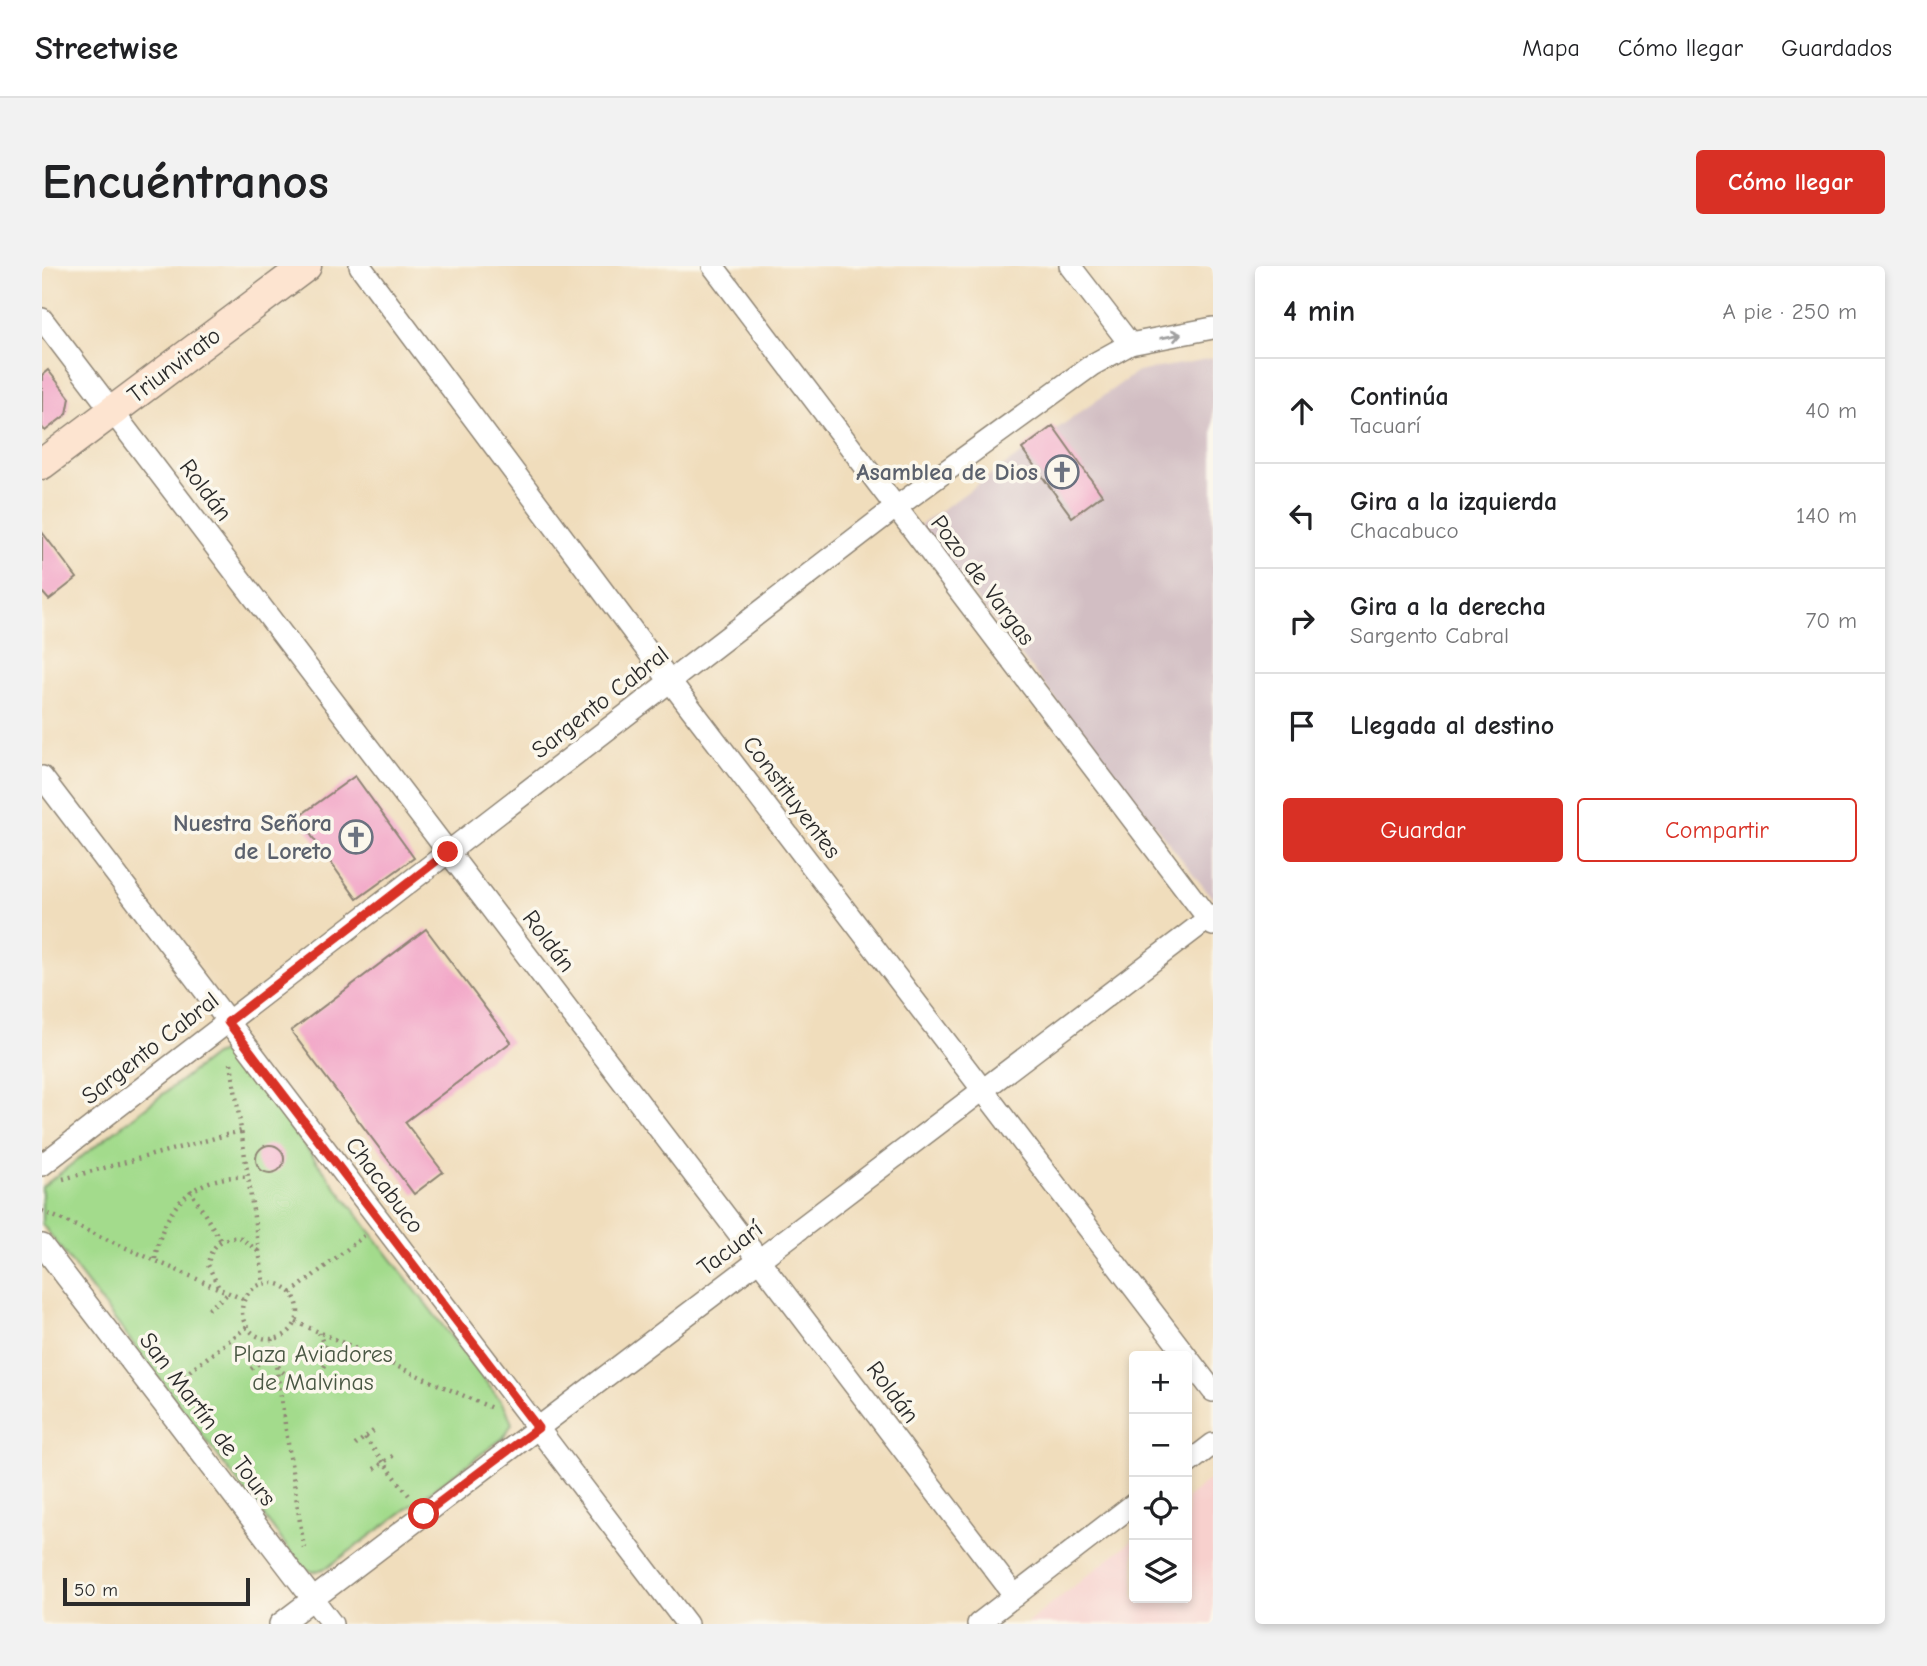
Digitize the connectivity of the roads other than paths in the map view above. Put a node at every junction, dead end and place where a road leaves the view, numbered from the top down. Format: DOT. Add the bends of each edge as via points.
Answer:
graph roads {
  1 [pos="306,266"];
  2 [pos="360,266"];
  3 [pos="713,266"];
  4 [pos="1070,266"];
  5 [pos="42,318"];
  6 [pos="1213,328"];
  7 [pos="1130,344"];
  8 [pos="112,411"];
  9 [pos="42,464"];
  10 [pos="895,508"];
  11 [pos="670,681"];
  12 [pos="42,777"];
  13 [pos="448,852"];
  14 [pos="1211,919"];
  15 [pos="227,1023"];
  16 [pos="982,1089"];
  17 [pos="49,1173"];
  18 [pos="42,1245"];
  19 [pos="759,1259"];
  20 [pos="1213,1391"];
  21 [pos="538,1428"];
  22 [pos="1213,1444"];
  23 [pos="1192,1460"];
  24 [pos="1129,1508"];
  25 [pos="1015,1595"];
  26 [pos="313,1599"];
  27 [pos="280,1624"];
  28 [pos="332,1624"];
  29 [pos="687,1624"];
  30 [pos="978,1624"];
  1 -- 8 [label="street, Triunvirato"];
  2 -- 11 [label="street, Constituyentes"];
  3 -- 10 [label="street, Pozo de Vargas"];
  4 -- 7 [label="street"];
  5 -- 8 [label="street, Roldán"];
  7 -- 6 [label="street, Sargento Cabral, one-way"];
  7 -- 10 [label="street, Sargento Cabral" via="1092,365"];
  8 -- 9 [label="street, Triunvirato"];
  8 -- 13 [label="street, Roldán"];
  10 -- 11 [label="street, Sargento Cabral"];
  10 -- 14 [label="street, Pozo de Vargas"];
  11 -- 13 [label="street, Sargento Cabral"];
  11 -- 16 [label="street, Constituyentes"];
  12 -- 15 [label="street, Chacabuco"];
  13 -- 15 [label="street, Sargento Cabral"];
  13 -- 19 [label="street, Roldán"];
  14 -- 16 [label="street, Tacuarí"];
  15 -- 17 [label="street, Sargento Cabral"];
  15 -- 21 [label="street, Chacabuco"];
  16 -- 19 [label="street, Tacuarí"];
  16 -- 20 [label="street, Constituyentes"];
  18 -- 26 [label="street, San Martín de Tours"];
  19 -- 21 [label="street, Tacuarí"];
  19 -- 25 [label="street, Roldán"];
  21 -- 26 [label="street, Tacuarí"];
  21 -- 29 [label="street, Chacabuco"];
  22 -- 23 [label="street"];
  24 -- 25 [label="street"];
  25 -- 30 [label="street"];
  26 -- 27 [label="street, Tacuarí"];
  26 -- 28 [label="street, San Martín de Tours"];
}
